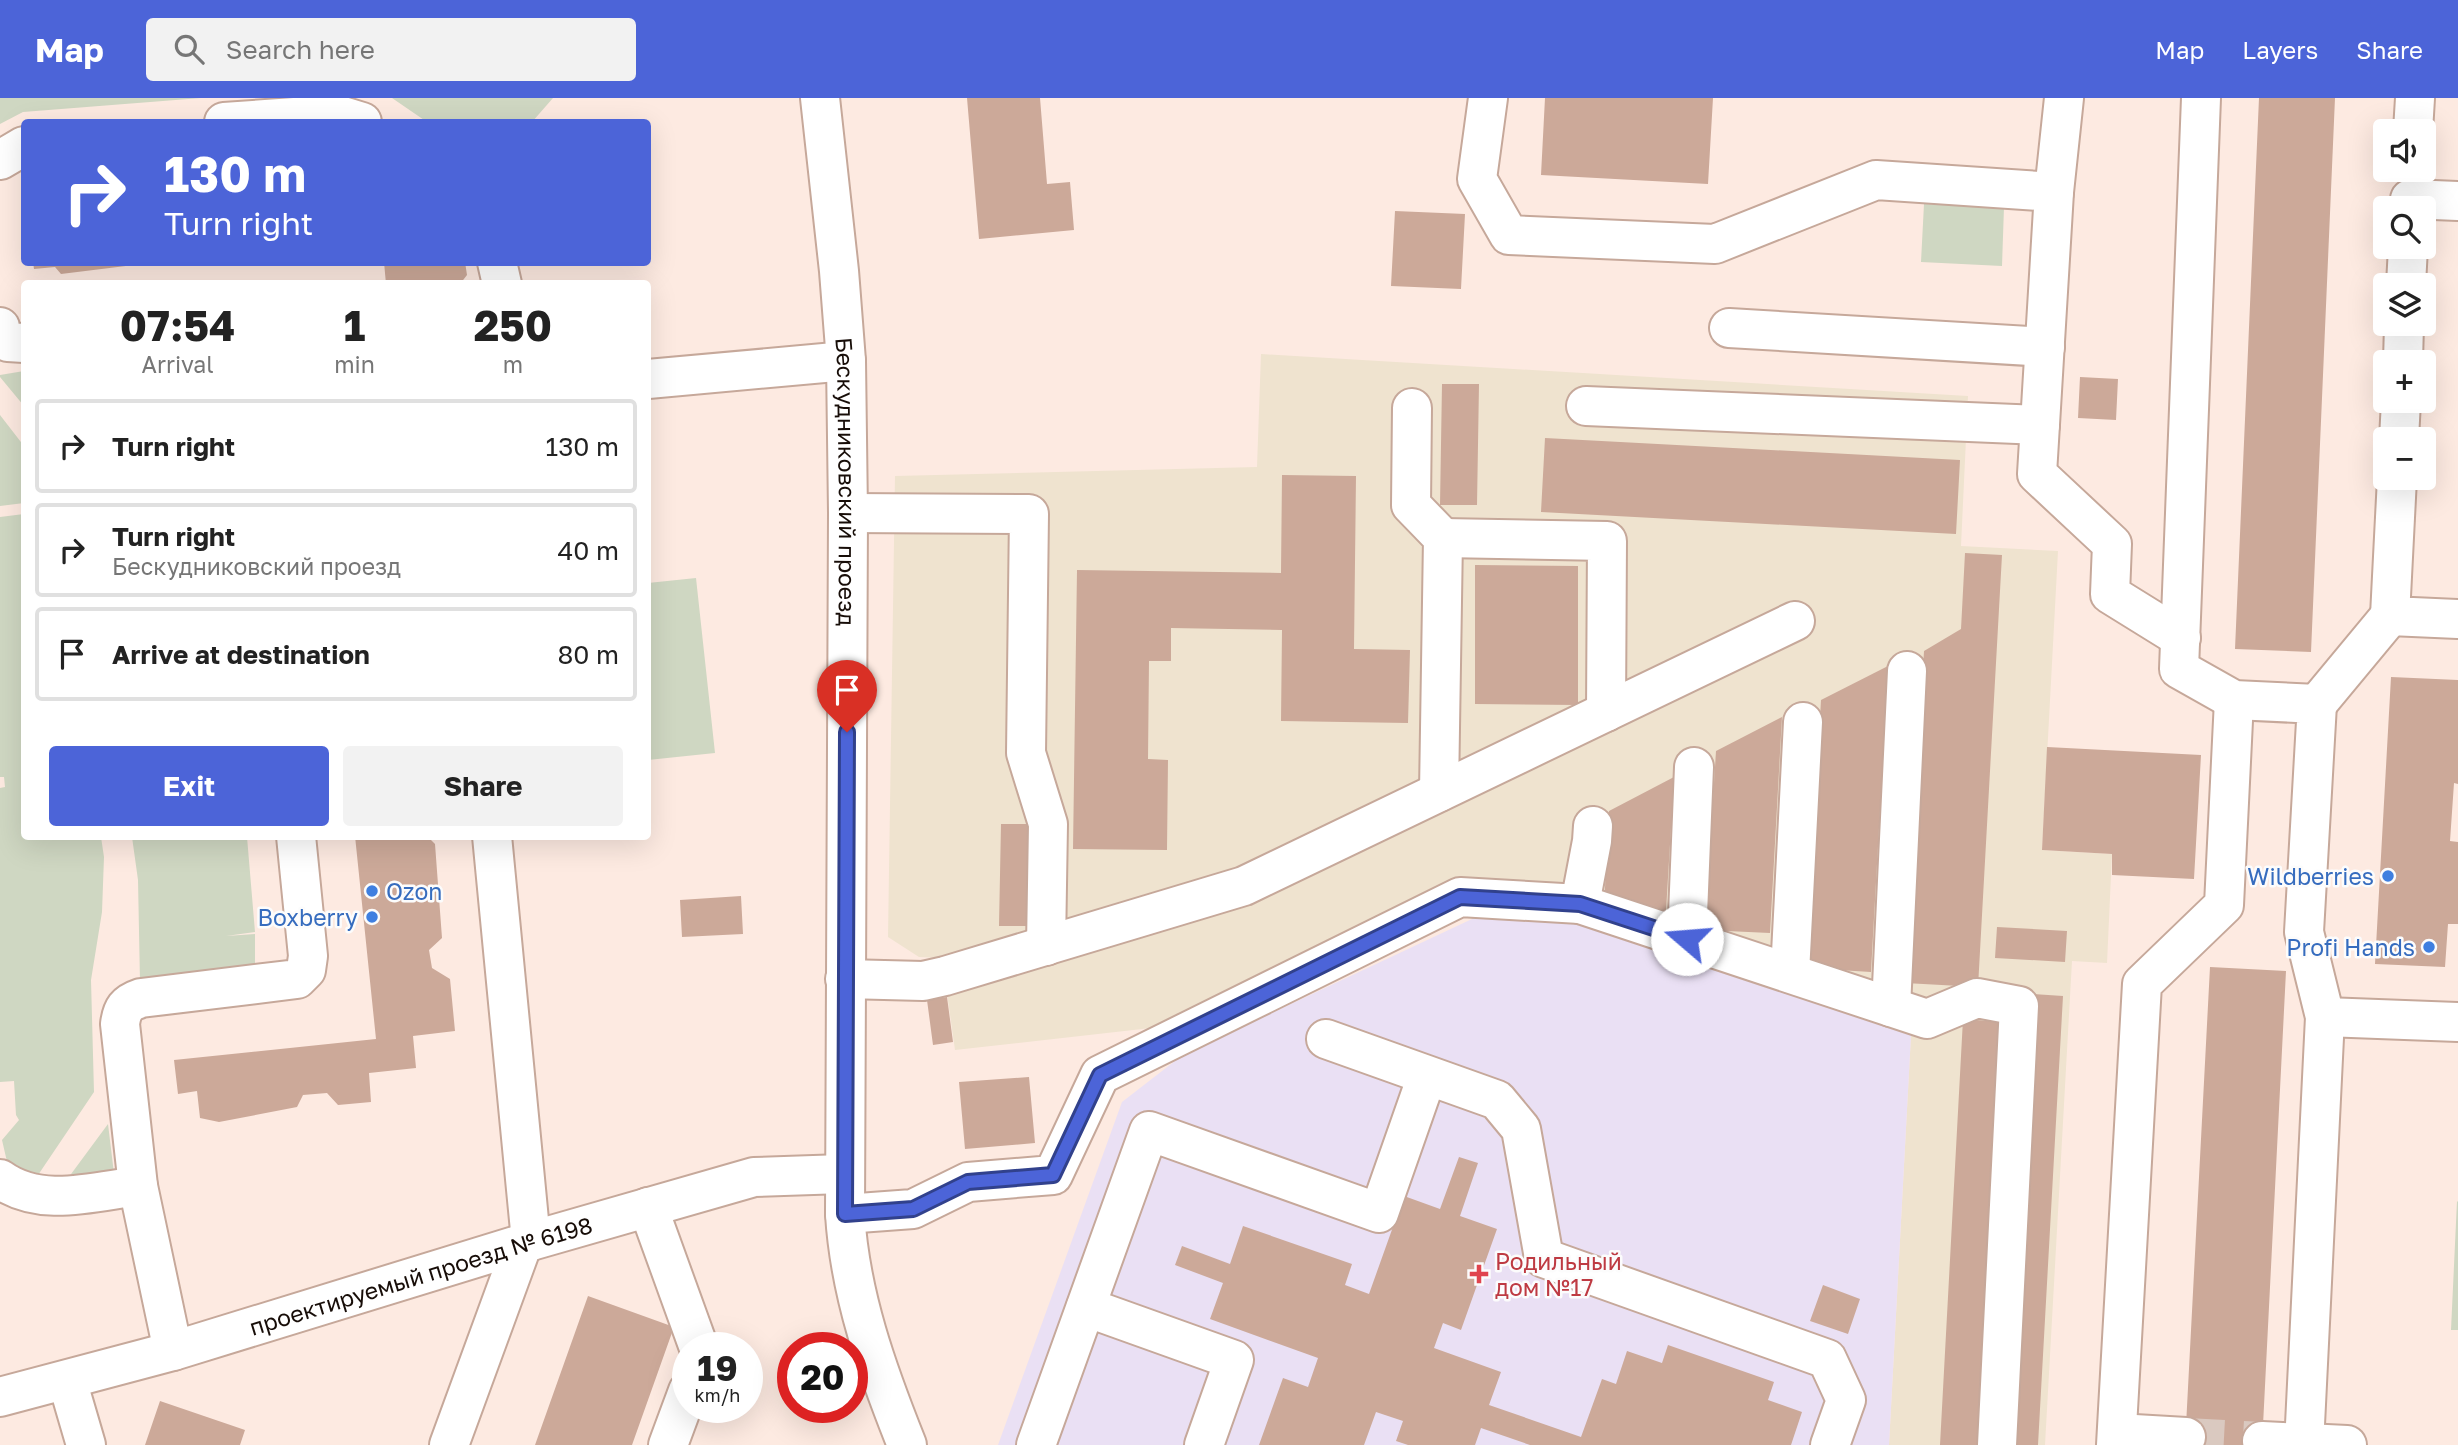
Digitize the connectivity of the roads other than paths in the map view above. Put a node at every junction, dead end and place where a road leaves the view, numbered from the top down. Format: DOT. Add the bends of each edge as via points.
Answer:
graph roads {
  1 [pos="820,98"];
  2 [pos="1488,98"];
  3 [pos="2064,98"];
  4 [pos="2202,98"];
  5 [pos="2415,98"];
  6 [pos="266,119"];
  7 [pos="352,119"];
  8 [pos="2414,119"];
  9 [pos="21,148"];
  10 [pos="0,160"];
  11 [pos="2054,192"];
  12 [pos="2411,192"];
  13 [pos="2458,201"];
  14 [pos="0,327"];
  15 [pos="1729,328"];
  16 [pos="21,343"];
  17 [pos="2045,347"];
  18 [pos="846,361"];
  19 [pos="651,379"];
  20 [pos="1586,406"];
  21 [pos="1412,408"];
  22 [pos="2040,425"];
  23 [pos="2396,490"];
  24 [pos="848,513"];
  25 [pos="1443,538"];
  26 [pos="2390,616"];
  27 [pos="2458,619"];
  28 [pos="1795,621"];
  29 [pos="2181,638"];
  30 [pos="1907,671"];
  31 [pos="2234,700"];
  32 [pos="2317,705"];
  33 [pos="1606,712"];
  34 [pos="1802,722"];
  35 [pos="1694,767"];
  36 [pos="1439,792"];
  37 [pos="1593,826"];
  38 [pos="296,840"];
  39 [pos="492,840"];
  40 [pos="1580,904"];
  41 [pos="1687,939"];
  42 [pos="1046,946"];
  43 [pos="1790,973"];
  44 [pos="845,979"];
  45 [pos="1891,1007"];
  46 [pos="2325,1017"];
  47 [pos="2458,1022"];
  48 [pos="1326,1039"];
  49 [pos="1427,1076"];
  50 [pos="844,1174"];
  51 [pos="0,1179"];
  52 [pos="138,1186"];
  53 [pos="649,1207"];
  54 [pos="845,1214"];
  55 [pos="527,1242"];
  56 [pos="1086,1307"];
  57 [pos="693,1332"];
  58 [pos="173,1351"];
  59 [pos="67,1380"];
  60 [pos="0,1397"];
  61 [pos="676,1423"];
  62 [pos="2186,1437"];
  63 [pos="2117,1439"];
  64 [pos="2262,1441"];
  65 [pos="2304,1444"];
  66 [pos="86,1445"];
  67 [pos="449,1445"];
  68 [pos="668,1445"];
  69 [pos="906,1445"];
  70 [pos="1036,1445"];
  71 [pos="1204,1445"];
  72 [pos="1830,1445"];
  73 [pos="1997,1445"];
  74 [pos="2347,1445"];
  1 -- 18 [label="street, Бескудниковский проезд"];
  2 -- 11 [label="street" via="1477,179 1509,235 1714,244 1876,180"];
  3 -- 11 [label="street"];
  4 -- 29 [label="street"];
  5 -- 8 [label="street"];
  6 -- 7 [label="street" via="336,114"];
  9 -- 10 [label="street"];
  11 -- 17 [label="street"];
  12 -- 13 [label="street"];
  14 -- 16 [label="street" via="8,342"];
  15 -- 17 [label="street"];
  17 -- 22 [label="street"];
  18 -- 19 [label="street"];
  18 -- 24 [label="street, Бескудниковский проезд"];
  20 -- 22 [label="street"];
  21 -- 25 [label="street" via="1411,505"];
  22 -- 29 [label="street" via="2037,474 2112,544 2110,594"];
  23 -- 26 [label="street"];
  24 -- 42 [label="street" via="1030,514 1026,753 1048,824"];
  24 -- 44 [label="street, Бескудниковский проезд"];
  25 -- 33 [label="street" via="1607,541"];
  25 -- 36 [label="street"];
  26 -- 27 [label="street"];
  26 -- 32 [label="street"];
  28 -- 33 [label="street"];
  29 -- 31 [label="street" via="2179,669"];
  30 -- 45 [label="street"];
  31 -- 32 [label="street"];
  31 -- 63 [label="street" via="2224,905 2142,984"];
  32 -- 46 [label="street" via="2304,932"];
  33 -- 36 [label="street"];
  34 -- 43 [label="street"];
  35 -- 41 [label="street"];
  36 -- 42 [label="street" via="1244,886"];
  37 -- 40 [label="street"];
  38 -- 52 [label="street" via="306,971 297,979 141,998 122,1010"];
  39 -- 55 [label="street"];
  40 -- 41 [label="street"];
  40 -- 54 [label="street" via="1460,897 1100,1075 1053,1175 968,1182 913,1209"];
  41 -- 43 [label="street"];
  42 -- 44 [label="street" via="923,981"];
  43 -- 45 [label="street"];
  44 -- 50 [label="street, Бескудниковский проезд"];
  45 -- 73 [label="street" via="1927,1019 1977,998 2019,1006"];
  46 -- 47 [label="street"];
  46 -- 65 [label="street"];
  48 -- 49 [label="street"];
  49 -- 56 [label="street" via="1379,1213 1149,1131"];
  49 -- 72 [label="street" via="1497,1100 1521,1129 1544,1258 1827,1359 1846,1400"];
  50 -- 53 [label="street, проектируемый проезд № 6198" via="754,1177"];
  50 -- 54 [label="street, Бескудниковский проезд"];
  51 -- 52 [label="street" via="15,1189 50,1197"];
  52 -- 58 [label="street"];
  53 -- 55 [label="street, проектируемый проезд № 6198"];
  53 -- 57 [label="street"];
  54 -- 69 [label="street, Бескудниковский проезд" via="863,1323"];
  55 -- 58 [label="street, проектируемый проезд № 6198"];
  55 -- 67 [label="street"];
  56 -- 70 [label="street"];
  56 -- 71 [label="street" via="1234,1360"];
  58 -- 59 [label="street, проектируемый проезд № 6198"];
  59 -- 60 [label="street, проектируемый проезд № 6198"];
  59 -- 66 [label="street"];
  61 -- 68 [label="street"];
  62 -- 63 [label="street"];
  64 -- 65 [label="street"];
  65 -- 74 [label="street"];
}
